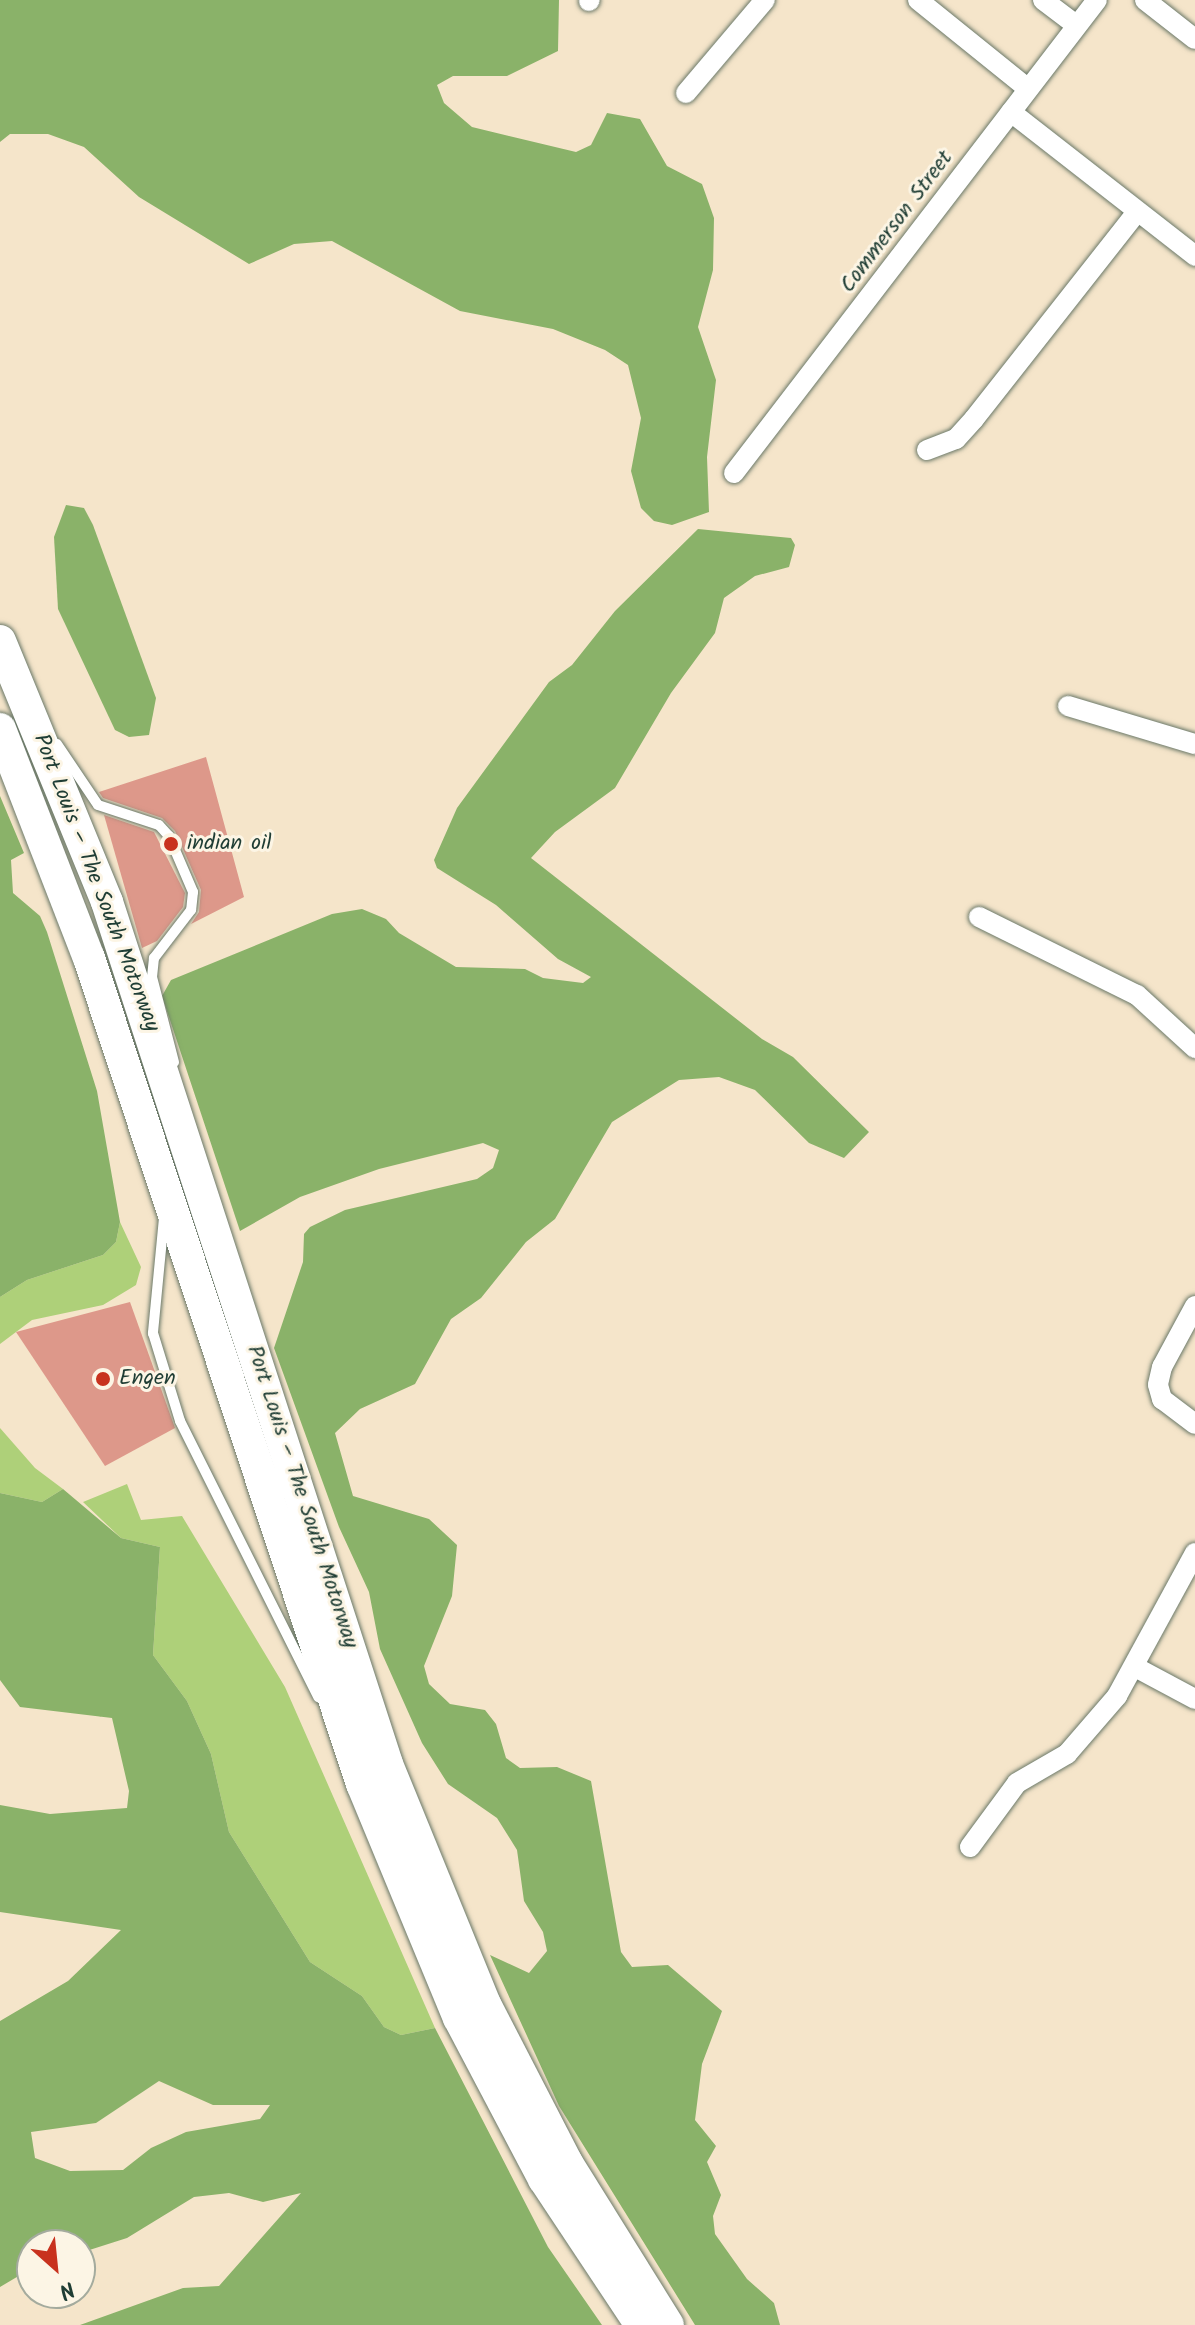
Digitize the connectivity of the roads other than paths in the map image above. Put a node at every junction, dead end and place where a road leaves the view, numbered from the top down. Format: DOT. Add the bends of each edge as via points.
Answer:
graph roads {
  1 [pos="765,0"];
  2 [pos="918,0"];
  3 [pos="1043,0"];
  4 [pos="1097,0"];
  5 [pos="1145,0"];
  6 [pos="1076,25"];
  7 [pos="1195,39"];
  8 [pos="1026,87"];
  9 [pos="686,93"];
  10 [pos="1011,112"];
  11 [pos="1137,212"];
  12 [pos="1195,256"];
  13 [pos="927,450"];
  14 [pos="734,473"];
  15 [pos="0,641"];
  16 [pos="16,673"];
  17 [pos="1068,706"];
  18 [pos="0,729"];
  19 [pos="1195,744"];
  20 [pos="979,917"];
  21 [pos="1195,1048"];
  22 [pos="191,1148"];
  23 [pos="166,1194"];
  24 [pos="1195,1306"];
  25 [pos="1195,1424"];
  26 [pos="1195,1553"];
  27 [pos="1135,1667"];
  28 [pos="1195,1699"];
  29 [pos="362,1784"];
  30 [pos="970,1847"];
  31 [pos="641,2325"];
  32 [pos="668,2325"];
  1 -- 9 [label="street"];
  2 -- 8 [label="street"];
  3 -- 6 [label="street"];
  4 -- 6 [label="street, Commerson Street"];
  5 -- 7 [label="street"];
  6 -- 8 [label="street, Commerson Street"];
  8 -- 10 [label="street, Commerson Street"];
  10 -- 11 [label="street"];
  10 -- 14 [label="street, Commerson Street"];
  11 -- 12 [label="street"];
  11 -- 13 [label="street" via="974,419 956,439"];
  15 -- 16 [label="highway, Port Louis – The South Motorway"];
  16 -- 22 [label="highway, Port Louis – The South Motorway" via="107,902"];
  16 -- 22 [label="lane" via="84,789 98,805 159,825 193,892 191,910 154,958 152,977"];
  17 -- 19 [label="street"];
  18 -- 23 [label="highway, Port Louis – The South Motorway" via="89,958"];
  20 -- 21 [label="street" via="1137,995"];
  22 -- 32 [label="highway, Port Louis – The South Motorway" via="387,1764 486,2006 567,2163"];
  23 -- 29 [label="highway, Port Louis – The South Motorway"];
  23 -- 29 [label="lane" via="153,1333 180,1421"];
  24 -- 25 [label="street" via="1162,1367 1158,1385 1162,1399"];
  26 -- 27 [label="street"];
  27 -- 28 [label="street"];
  27 -- 30 [label="street" via="1067,1754 1017,1783"];
  29 -- 31 [label="highway, Port Louis – The South Motorway" via="459,2018 544,2179"];
}
